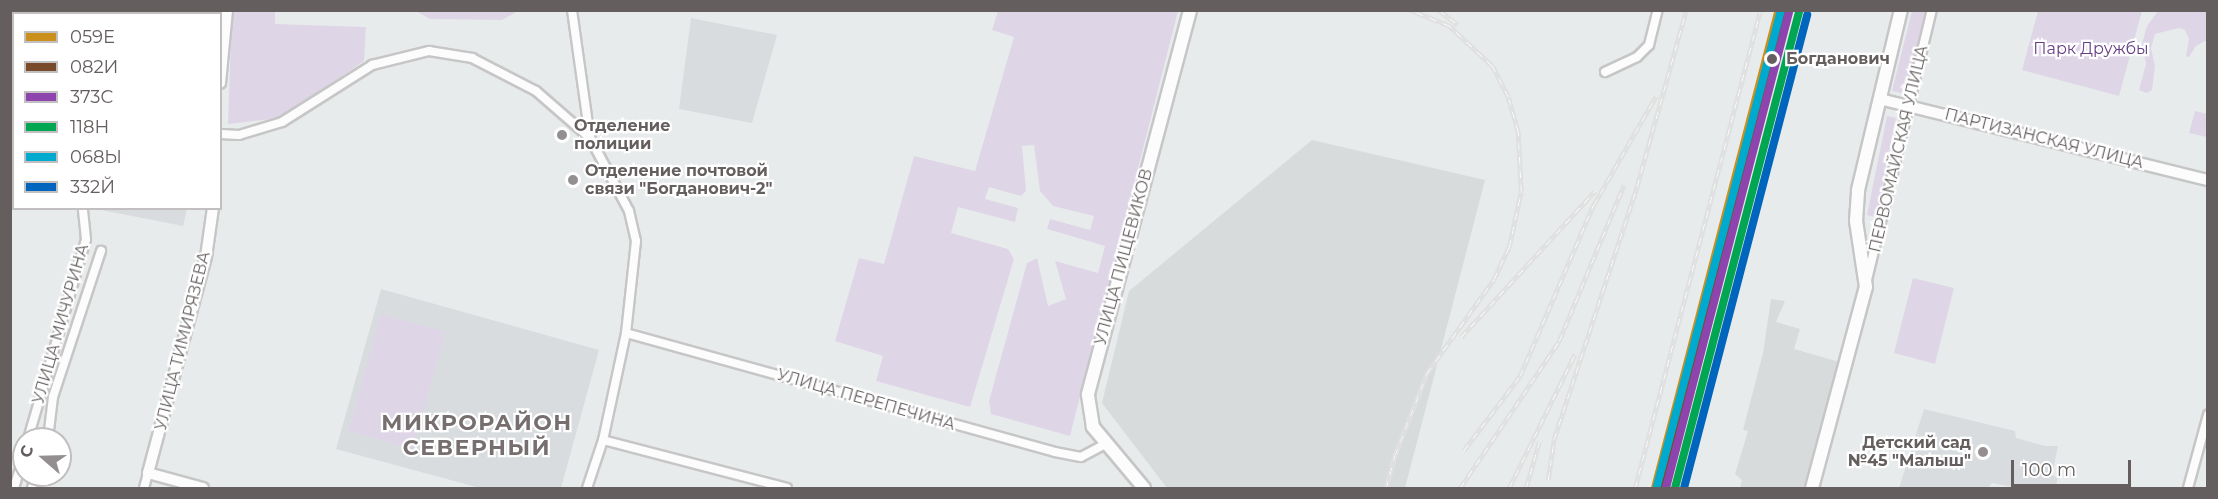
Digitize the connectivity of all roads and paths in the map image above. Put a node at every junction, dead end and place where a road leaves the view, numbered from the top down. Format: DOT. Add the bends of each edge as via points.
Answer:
graph roads {
  1 [pos="227,10"];
  2 [pos="572,10"];
  3 [pos="1190,10"];
  4 [pos="1658,10"];
  5 [pos="1901,10"];
  6 [pos="1932,10"];
  7 [pos="222,62"];
  8 [pos="1605,72"];
  9 [pos="1880,99"];
  10 [pos="1907,105"];
  11 [pos="222,134"];
  12 [pos="590,138"];
  13 [pos="2208,180"];
  14 [pos="83,210"];
  15 [pos="213,210"];
  16 [pos="100,251"];
  17 [pos="1866,287"];
  18 [pos="626,333"];
  19 [pos="2208,415"];
  20 [pos="31,427"];
  21 [pos="49,427"];
  22 [pos="603,440"];
  23 [pos="1104,445"];
  24 [pos="148,473"];
  25 [pos="144,489"];
  26 [pos="203,489"];
  27 [pos="587,489"];
  28 [pos="787,489"];
  29 [pos="1144,489"];
  30 [pos="1812,489"];
  31 [pos="2188,489"];
  1 -- 7 [label="street"];
  2 -- 12 [label="street"];
  3 -- 23 [label="main road, УЛИЦА ПИЩЕВИКОВ" via="1088,394 1088,411"];
  4 -- 8 [label="street" via="1649,45 1637,57"];
  5 -- 9 [label="main road, ПЕРВОМАЙСКАЯ УЛИЦА"];
  6 -- 10 [label="street, ПЕРВОМАЙСКАЯ УЛИЦА"];
  9 -- 10 [label="street, ПАРТИЗАНСКАЯ УЛИЦА"];
  9 -- 17 [label="main road, ПЕРВОМАЙСКАЯ УЛИЦА" via="1858,190 1856,221"];
  10 -- 13 [label="street, ПАРТИЗАНСКАЯ УЛИЦА"];
  10 -- 17 [label="street, ПЕРВОМАЙСКАЯ УЛИЦА"];
  11 -- 12 [label="street" via="239,135 282,122 372,65 429,51 472,58 536,91"];
  12 -- 18 [label="street" via="634,227 635,255"];
  14 -- 20 [label="street, УЛИЦА МИЧУРИНА" via="86,239"];
  15 -- 24 [label="street, УЛИЦА ТИМИРЯЗЕВА" via="206,257"];
  16 -- 21 [label="street" via="53,397"];
  17 -- 30 [label="main road, ПЕРВОМАЙСКАЯ УЛИЦА"];
  18 -- 22 [label="street"];
  18 -- 23 [label="street, УЛИЦА ПЕРЕПЕЧИНА" via="1055,452 1081,457"];
  19 -- 31 [label="street"];
  22 -- 27 [label="street"];
  22 -- 28 [label="street"];
  23 -- 29 [label="main road, УЛИЦА ПИЩЕВИКОВ"];
  24 -- 25 [label="street"];
  24 -- 26 [label="street"];
}
